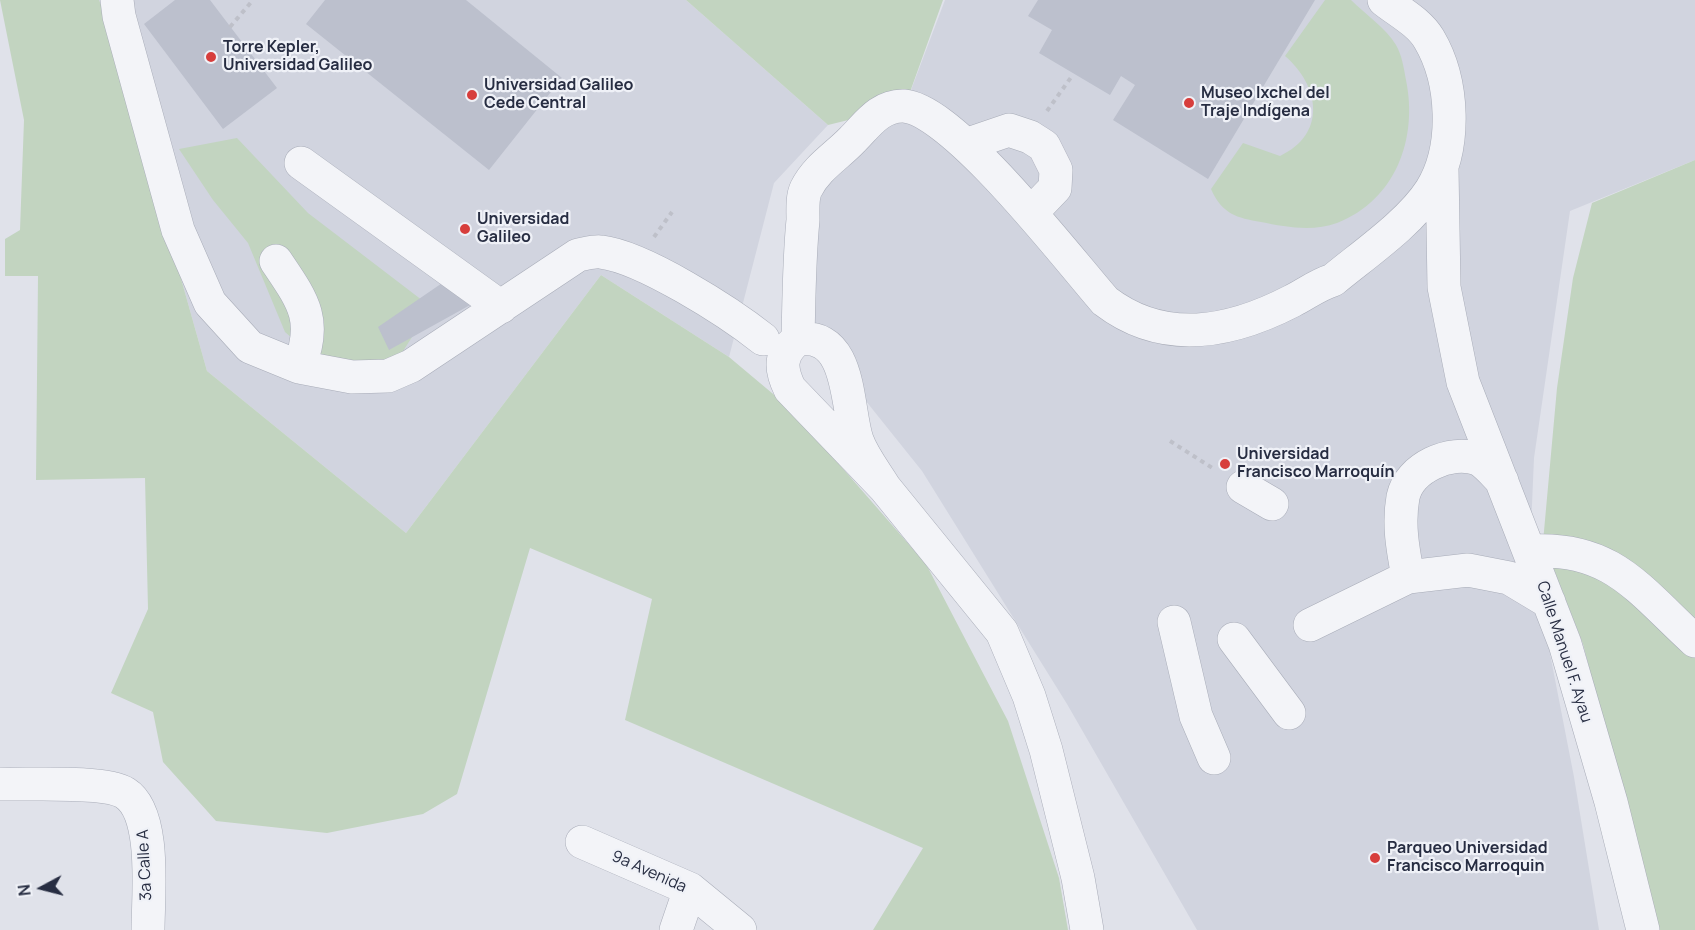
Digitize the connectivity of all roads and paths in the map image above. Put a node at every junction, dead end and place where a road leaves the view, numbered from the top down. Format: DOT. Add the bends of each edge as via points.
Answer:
graph roads {
  1 [pos="117,0"];
  2 [pos="253,0"];
  3 [pos="1384,0"];
  4 [pos="230,27"];
  5 [pos="1072,76"];
  6 [pos="1030,137"];
  7 [pos="968,144"];
  8 [pos="301,163"];
  9 [pos="1442,169"];
  10 [pos="672,212"];
  11 [pos="1031,213"];
  12 [pos="652,239"];
  13 [pos="276,261"];
  14 [pos="501,307"];
  15 [pos="763,339"];
  16 [pos="798,339"];
  17 [pos="299,368"];
  18 [pos="1170,441"];
  19 [pos="1214,469"];
  20 [pos="1502,481"];
  21 [pos="1243,487"];
  22 [pos="885,488"];
  23 [pos="1272,504"];
  24 [pos="1530,551"];
  25 [pos="1408,577"];
  26 [pos="1549,602"];
  27 [pos="1174,622"];
  28 [pos="1310,625"];
  29 [pos="1234,639"];
  30 [pos="1695,641"];
  31 [pos="1289,713"];
  32 [pos="1214,758"];
  33 [pos="0,784"];
  34 [pos="582,842"];
  35 [pos="690,889"];
  36 [pos="148,930"];
  37 [pos="676,930"];
  38 [pos="740,930"];
  39 [pos="1087,930"];
  40 [pos="1643,930"];
  1 -- 17 [label="street" via="178,230 210,303 250,347"];
  2 -- 4 [label="path"];
  3 -- 9 [label="street" via="1419,27 1438,59 1449,116"];
  5 -- 6 [label="path"];
  6 -- 7 [label="street" via="1009,130"];
  6 -- 11 [label="street" via="1044,146 1056,170 1055,188"];
  7 -- 11 [label="street"];
  7 -- 16 [label="street" via="922,112 905,106 868,120 824,164 805,190 798,273"];
  8 -- 14 [label="street"];
  9 -- 11 [label="street" via="1413,210 1333,280 1252,320 1204,330 1177,330 1124,315 1105,301"];
  9 -- 20 [label="street, Calle Manuel F. Ayau" via="1444,287 1463,382"];
  10 -- 12 [label="path"];
  13 -- 17 [label="street" via="302,299 307,315 309,334"];
  14 -- 15 [label="street" via="578,255 600,252 644,264"];
  14 -- 17 [label="street" via="411,366 388,376 352,377"];
  16 -- 22 [label="street" via="816,339 835,357 844,373 858,442"];
  16 -- 22 [label="street" via="782,361 790,389"];
  18 -- 19 [label="path"];
  20 -- 24 [label="street, Calle Manuel F. Ayau"];
  20 -- 25 [label="street" via="1479,459 1447,458 1420,469 1404,495 1401,517"];
  21 -- 23 [label="street"];
  22 -- 39 [label="street" via="1002,632 1046,750"];
  24 -- 26 [label="street, Calle Manuel F. Ayau"];
  24 -- 30 [label="street" via="1573,552 1615,568"];
  25 -- 26 [label="street" via="1468,570 1509,579"];
  25 -- 28 [label="street"];
  26 -- 40 [label="street, Calle Manuel F. Ayau" via="1579,688"];
  27 -- 32 [label="street" via="1196,716"];
  29 -- 31 [label="street"];
  33 -- 36 [label="street, 3a Calle A" via="103,786 124,792 137,806 147,833"];
  34 -- 35 [label="street, 9a Avenida"];
  35 -- 37 [label="street"];
  35 -- 38 [label="street, 9a Avenida"];
}
